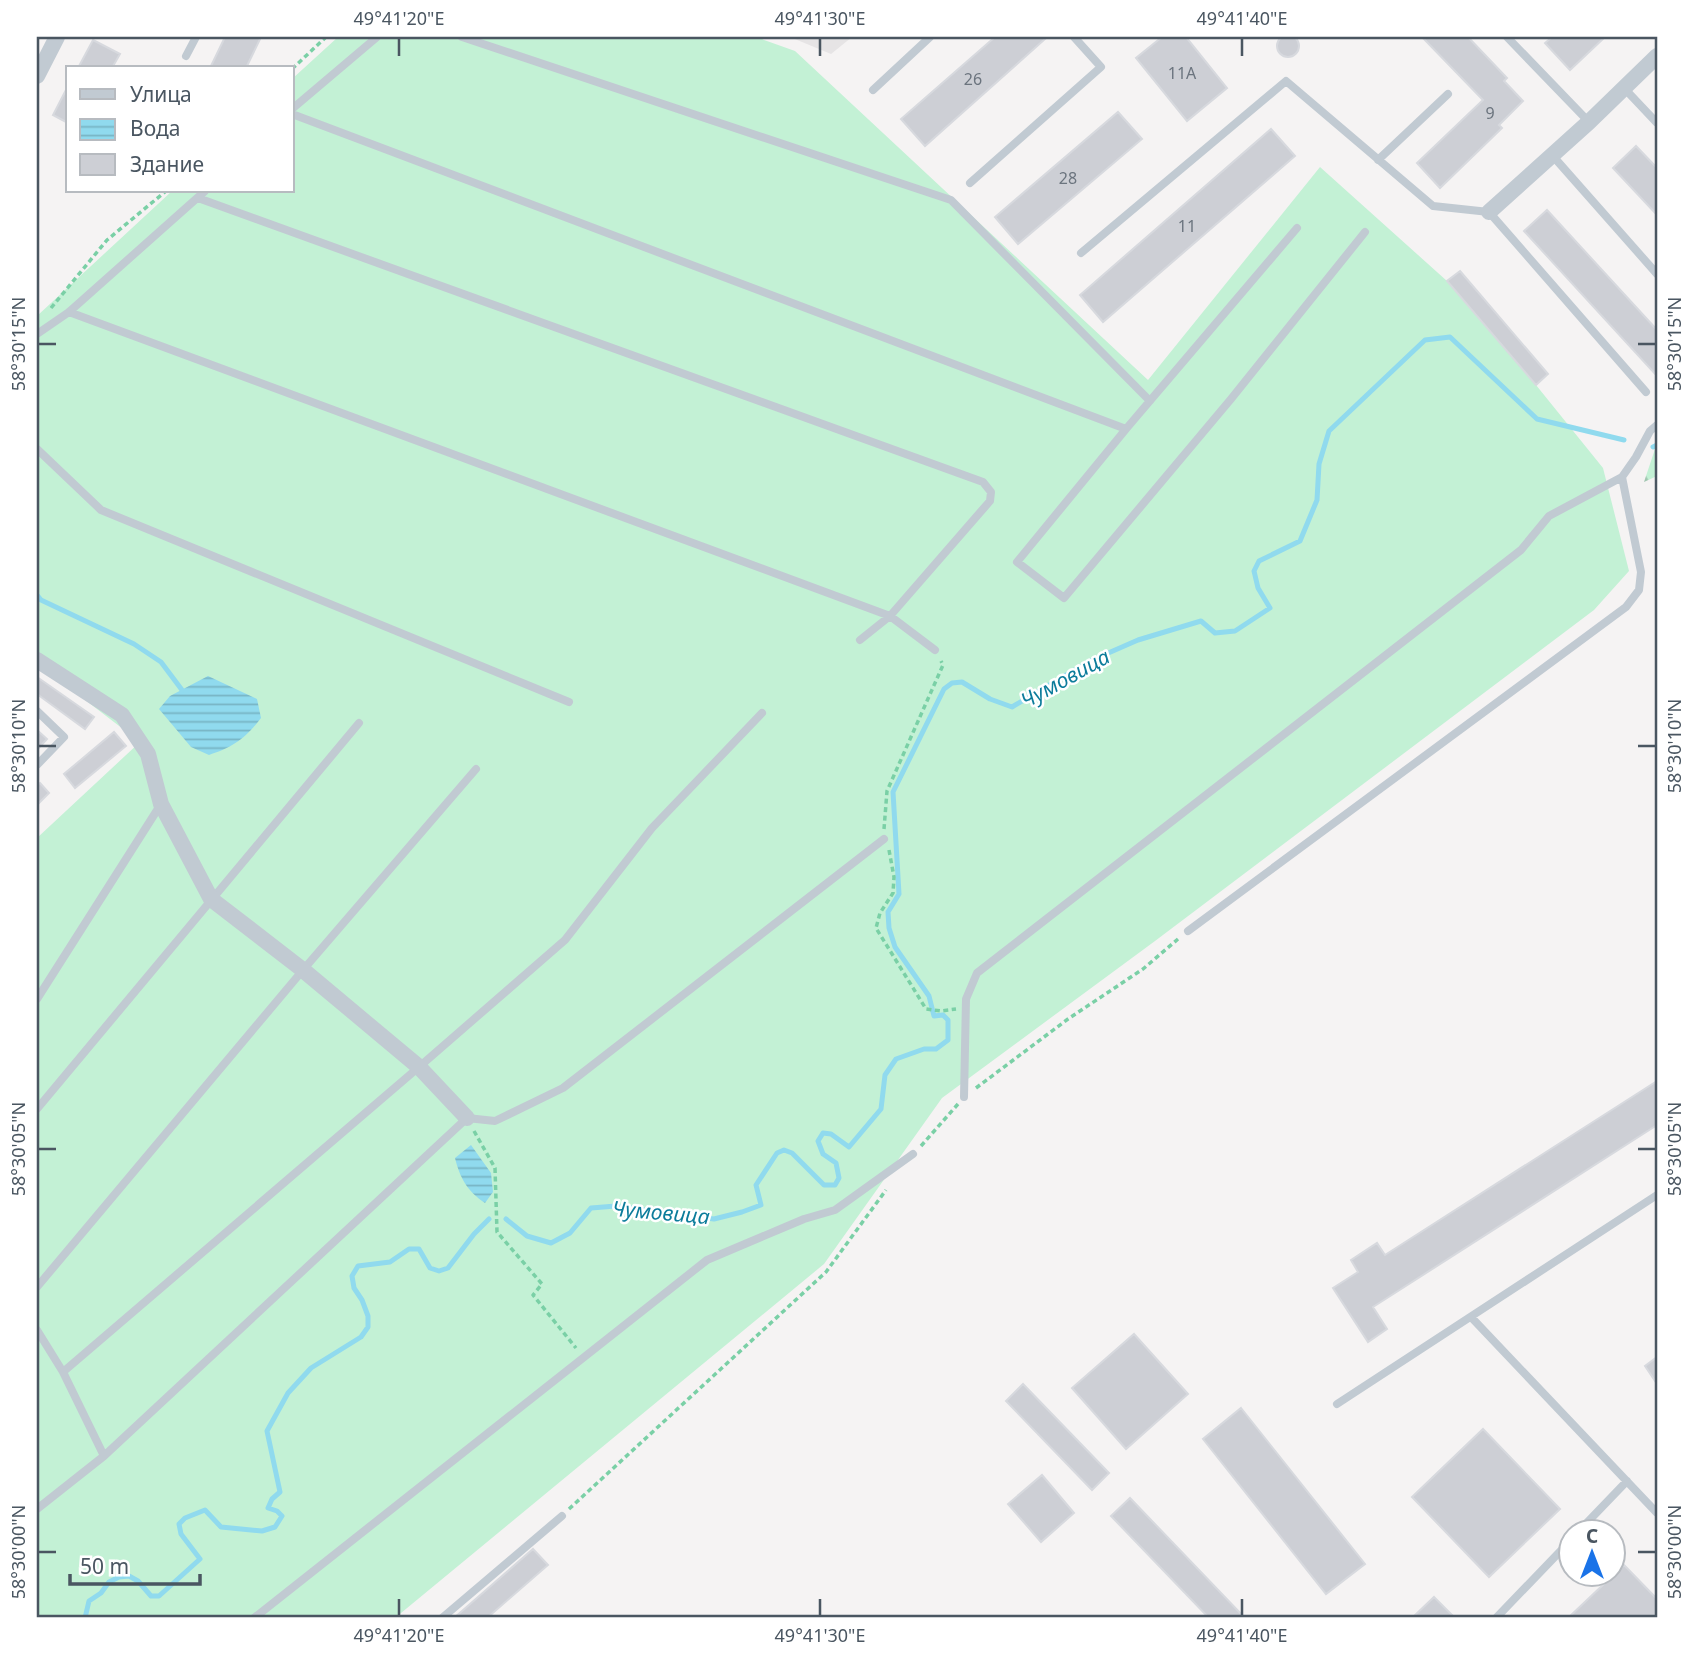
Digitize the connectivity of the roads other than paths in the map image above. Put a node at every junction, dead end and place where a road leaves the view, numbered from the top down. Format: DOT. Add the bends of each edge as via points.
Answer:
graph roads {
  1 [pos="57,37"];
  2 [pos="196,37"];
  3 [pos="377,37"];
  4 [pos="463,37"];
  5 [pos="930,37"];
  6 [pos="1074,37"];
  7 [pos="1507,37"];
  8 [pos="1657,56"];
  9 [pos="186,57"];
  10 [pos="37,76"];
  11 [pos="1624,88"];
  12 [pos="873,90"];
  13 [pos="1448,94"];
  14 [pos="294,109"];
  15 [pos="294,112"];
  16 [pos="1589,122"];
  17 [pos="1657,123"];
  18 [pos="1552,155"];
  19 [pos="1378,160"];
  20 [pos="970,183"];
  21 [pos="204,192"];
  22 [pos="198,198"];
  23 [pos="1489,212"];
  24 [pos="1297,229"];
  25 [pos="1365,232"];
  26 [pos="1081,253"];
  27 [pos="1657,274"];
  28 [pos="69,312"];
  29 [pos="37,334"];
  30 [pos="1646,392"];
  31 [pos="1150,401"];
  32 [pos="1657,425"];
  33 [pos="1126,429"];
  34 [pos="37,449"];
  35 [pos="1622,477"];
  36 [pos="890,616"];
  37 [pos="860,640"];
  38 [pos="935,650"];
  39 [pos="37,660"];
  40 [pos="569,702"];
  41 [pos="37,711"];
  42 [pos="762,713"];
  43 [pos="359,723"];
  44 [pos="37,765"];
  45 [pos="476,769"];
  46 [pos="161,804"];
  47 [pos="884,839"];
  48 [pos="211,899"];
  49 [pos="1188,931"];
  50 [pos="303,970"];
  51 [pos="37,999"];
  52 [pos="419,1068"];
  53 [pos="964,1097"];
  54 [pos="37,1109"];
  55 [pos="467,1118"];
  56 [pos="913,1154"];
  57 [pos="1657,1195"];
  58 [pos="37,1287"];
  59 [pos="1471,1317"];
  60 [pos="37,1330"];
  61 [pos="63,1372"];
  62 [pos="1337,1404"];
  63 [pos="104,1456"];
  64 [pos="1627,1481"];
  65 [pos="37,1509"];
  66 [pos="1657,1513"];
  67 [pos="562,1516"];
  68 [pos="1591,1518"];
  69 [pos="1558,1554"];
  70 [pos="254,1618"];
  71 [pos="442,1618"];
  72 [pos="1496,1618"];
  1 -- 10 [label="street"];
  2 -- 9 [label="lane"];
  3 -- 14 [label="lane"];
  4 -- 31 [label="lane" via="951,200"];
  5 -- 12 [label="lane"];
  6 -- 20 [label="lane" via="1101,67"];
  7 -- 16 [label="lane"];
  8 -- 11 [label="street"];
  11 -- 16 [label="street"];
  11 -- 17 [label="lane"];
  13 -- 19 [label="lane"];
  15 -- 33 [label="lane"];
  16 -- 18 [label="street"];
  18 -- 23 [label="street"];
  18 -- 27 [label="lane"];
  19 -- 23 [label="lane" via="1433,206"];
  19 -- 26 [label="lane" via="1286,80"];
  21 -- 22 [label="lane"];
  22 -- 28 [label="lane"];
  22 -- 36 [label="lane" via="983,482 991,492 990,501"];
  23 -- 30 [label="lane"];
  24 -- 31 [label="lane"];
  25 -- 33 [label="lane" via="1064,598 1017,562"];
  28 -- 29 [label="lane"];
  28 -- 36 [label="lane"];
  31 -- 33 [label="lane"];
  32 -- 35 [label="lane"];
  34 -- 40 [label="lane" via="101,510"];
  35 -- 49 [label="lane" via="1641,572 1639,590 1626,607"];
  35 -- 53 [label="lane" via="1549,516 1521,550 977,973 966,999"];
  36 -- 37 [label="lane"];
  36 -- 38 [label="lane"];
  39 -- 46 [label="street" via="122,715 148,754"];
  41 -- 44 [label="lane" via="64,737"];
  42 -- 52 [label="lane" via="652,828 565,940"];
  43 -- 48 [label="lane"];
  45 -- 50 [label="lane"];
  46 -- 48 [label="street"];
  46 -- 51 [label="lane"];
  47 -- 55 [label="lane" via="564,1088 495,1121"];
  48 -- 50 [label="street"];
  48 -- 54 [label="lane"];
  50 -- 52 [label="street"];
  50 -- 58 [label="lane"];
  52 -- 55 [label="street"];
  52 -- 61 [label="lane"];
  55 -- 63 [label="lane"];
  56 -- 70 [label="lane" via="835,1210 707,1260"];
  57 -- 59 [label="lane"];
  59 -- 62 [label="lane"];
  59 -- 64 [label="lane"];
  60 -- 61 [label="lane"];
  61 -- 63 [label="lane"];
  63 -- 65 [label="lane"];
  64 -- 66 [label="lane"];
  64 -- 68 [label="lane"];
  67 -- 71 [label="lane"];
  69 -- 72 [label="lane"];
}
